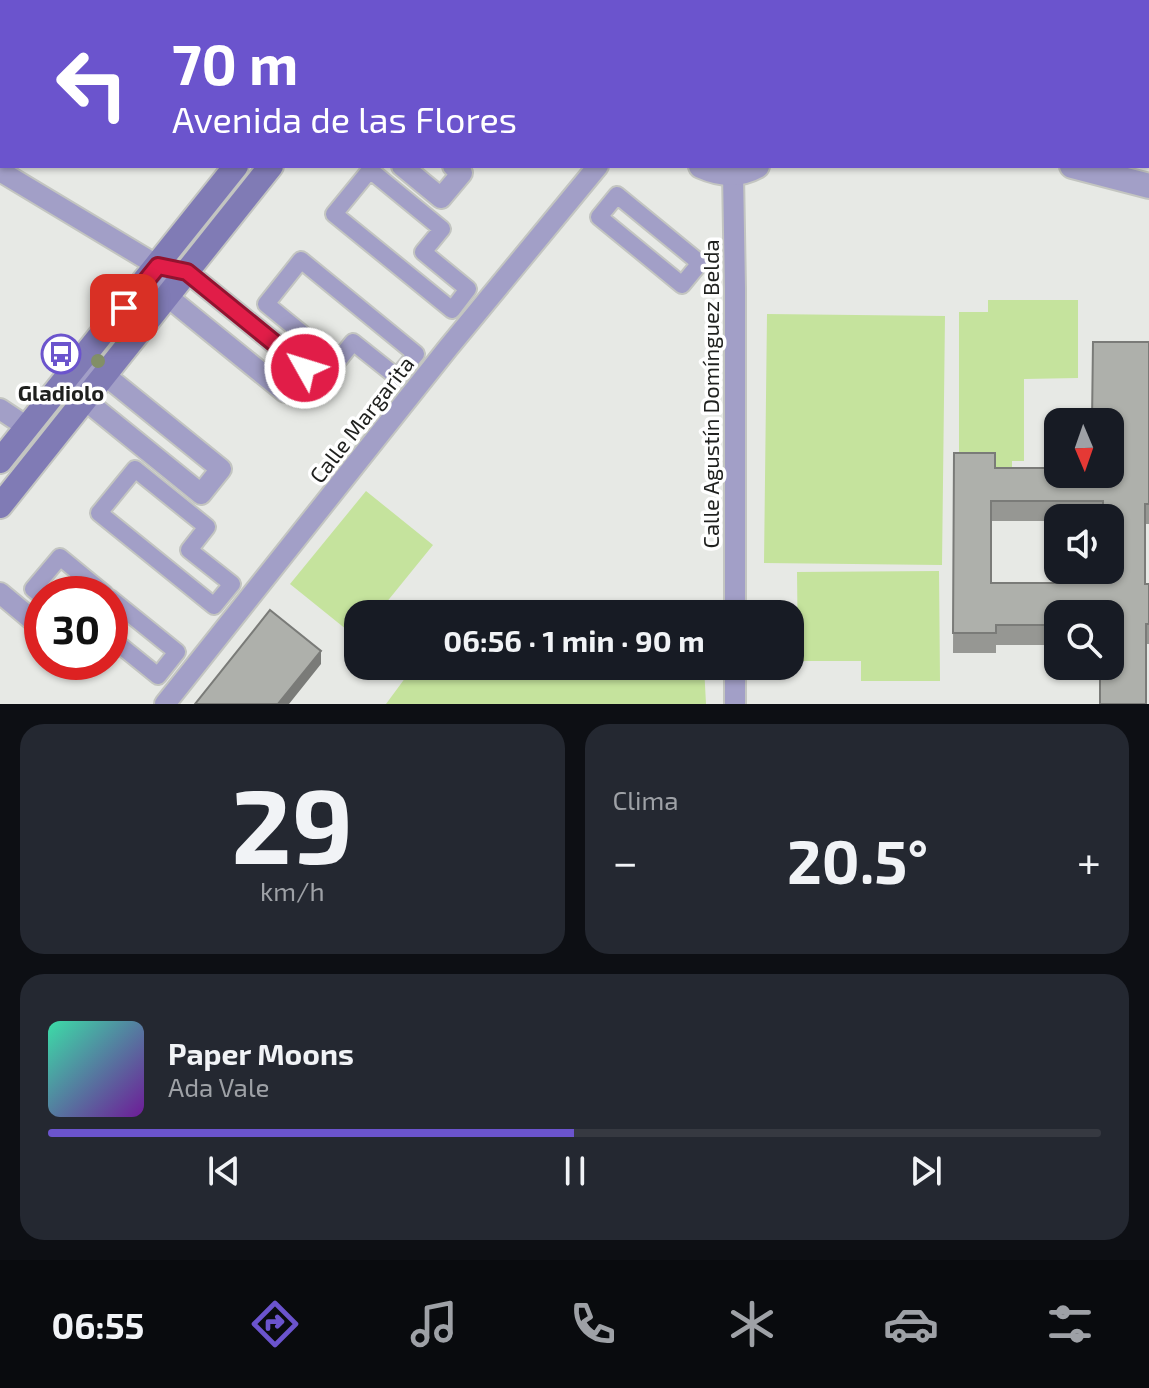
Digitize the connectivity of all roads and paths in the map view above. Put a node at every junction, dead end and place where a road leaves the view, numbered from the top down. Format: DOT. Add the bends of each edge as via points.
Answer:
graph roads {
  1 [pos="234,168"];
  2 [pos="269,168"];
  3 [pos="404,168"];
  4 [pos="456,168"];
  5 [pos="596,168"];
  6 [pos="706,168"];
  7 [pos="754,168"];
  8 [pos="1080,168"];
  9 [pos="0,171"];
  10 [pos="733,173"];
  11 [pos="1149,186"];
  12 [pos="700,263"];
  13 [pos="158,266"];
  14 [pos="187,272"];
  15 [pos="168,297"];
  16 [pos="452,310"];
  17 [pos="416,354"];
  18 [pos="73,371"];
  19 [pos="106,376"];
  20 [pos="85,400"];
  21 [pos="0,409"];
  22 [pos="27,427"];
  23 [pos="0,461"];
  24 [pos="0,506"];
  25 [pos="44,576"];
  26 [pos="83,576"];
  27 [pos="0,593"];
  28 [pos="735,600"];
  29 [pos="214,606"];
  30 [pos="24,613"];
  31 [pos="128,613"];
  32 [pos="128,652"];
  33 [pos="735,680"];
  34 [pos="165,704"];
  35 [pos="735,704"];
  1 -- 13 [label="main road"];
  2 -- 14 [label="main road"];
  3 -- 4 [label="street" via="441,198 462,173"];
  5 -- 34 [label="street, Calle Margarita"];
  6 -- 10 [label="street"];
  7 -- 10 [label="street"];
  8 -- 11 [label="street"];
  9 -- 13 [label="street"];
  10 -- 28 [label="street, Calle Agustín Domínguez Belda"];
  12 -- 12 [label="street" via="682,285 599,217 617,195"];
  13 -- 14 [label="street"];
  13 -- 15 [label="street"];
  13 -- 18 [label="main road"];
  14 -- 15 [label="main road"];
  14 -- 15 [label="street" via="305,368 285,392"];
  15 -- 19 [label="main road"];
  16 -- 16 [label="street" via="468,289 423,252 442,229 370,170 334,214"];
  17 -- 17 [label="street" via="301,260 266,304 337,362 353,342 397,377"];
  18 -- 19 [label="street"];
  18 -- 20 [label="street"];
  18 -- 22 [label="main road"];
  19 -- 20 [label="main road"];
  19 -- 20 [label="street" via="221,469 201,494"];
  20 -- 24 [label="main road"];
  21 -- 22 [label="street"];
  22 -- 23 [label="main road"];
  25 -- 26 [label="street" via="60,557"];
  27 -- 30 [label="street"];
  29 -- 29 [label="street" via="232,584 189,550 207,527 135,469 99,513"];
  31 -- 32 [label="street" via="177,652 158,676"];
  33 -- 35 [label="street"];
}
